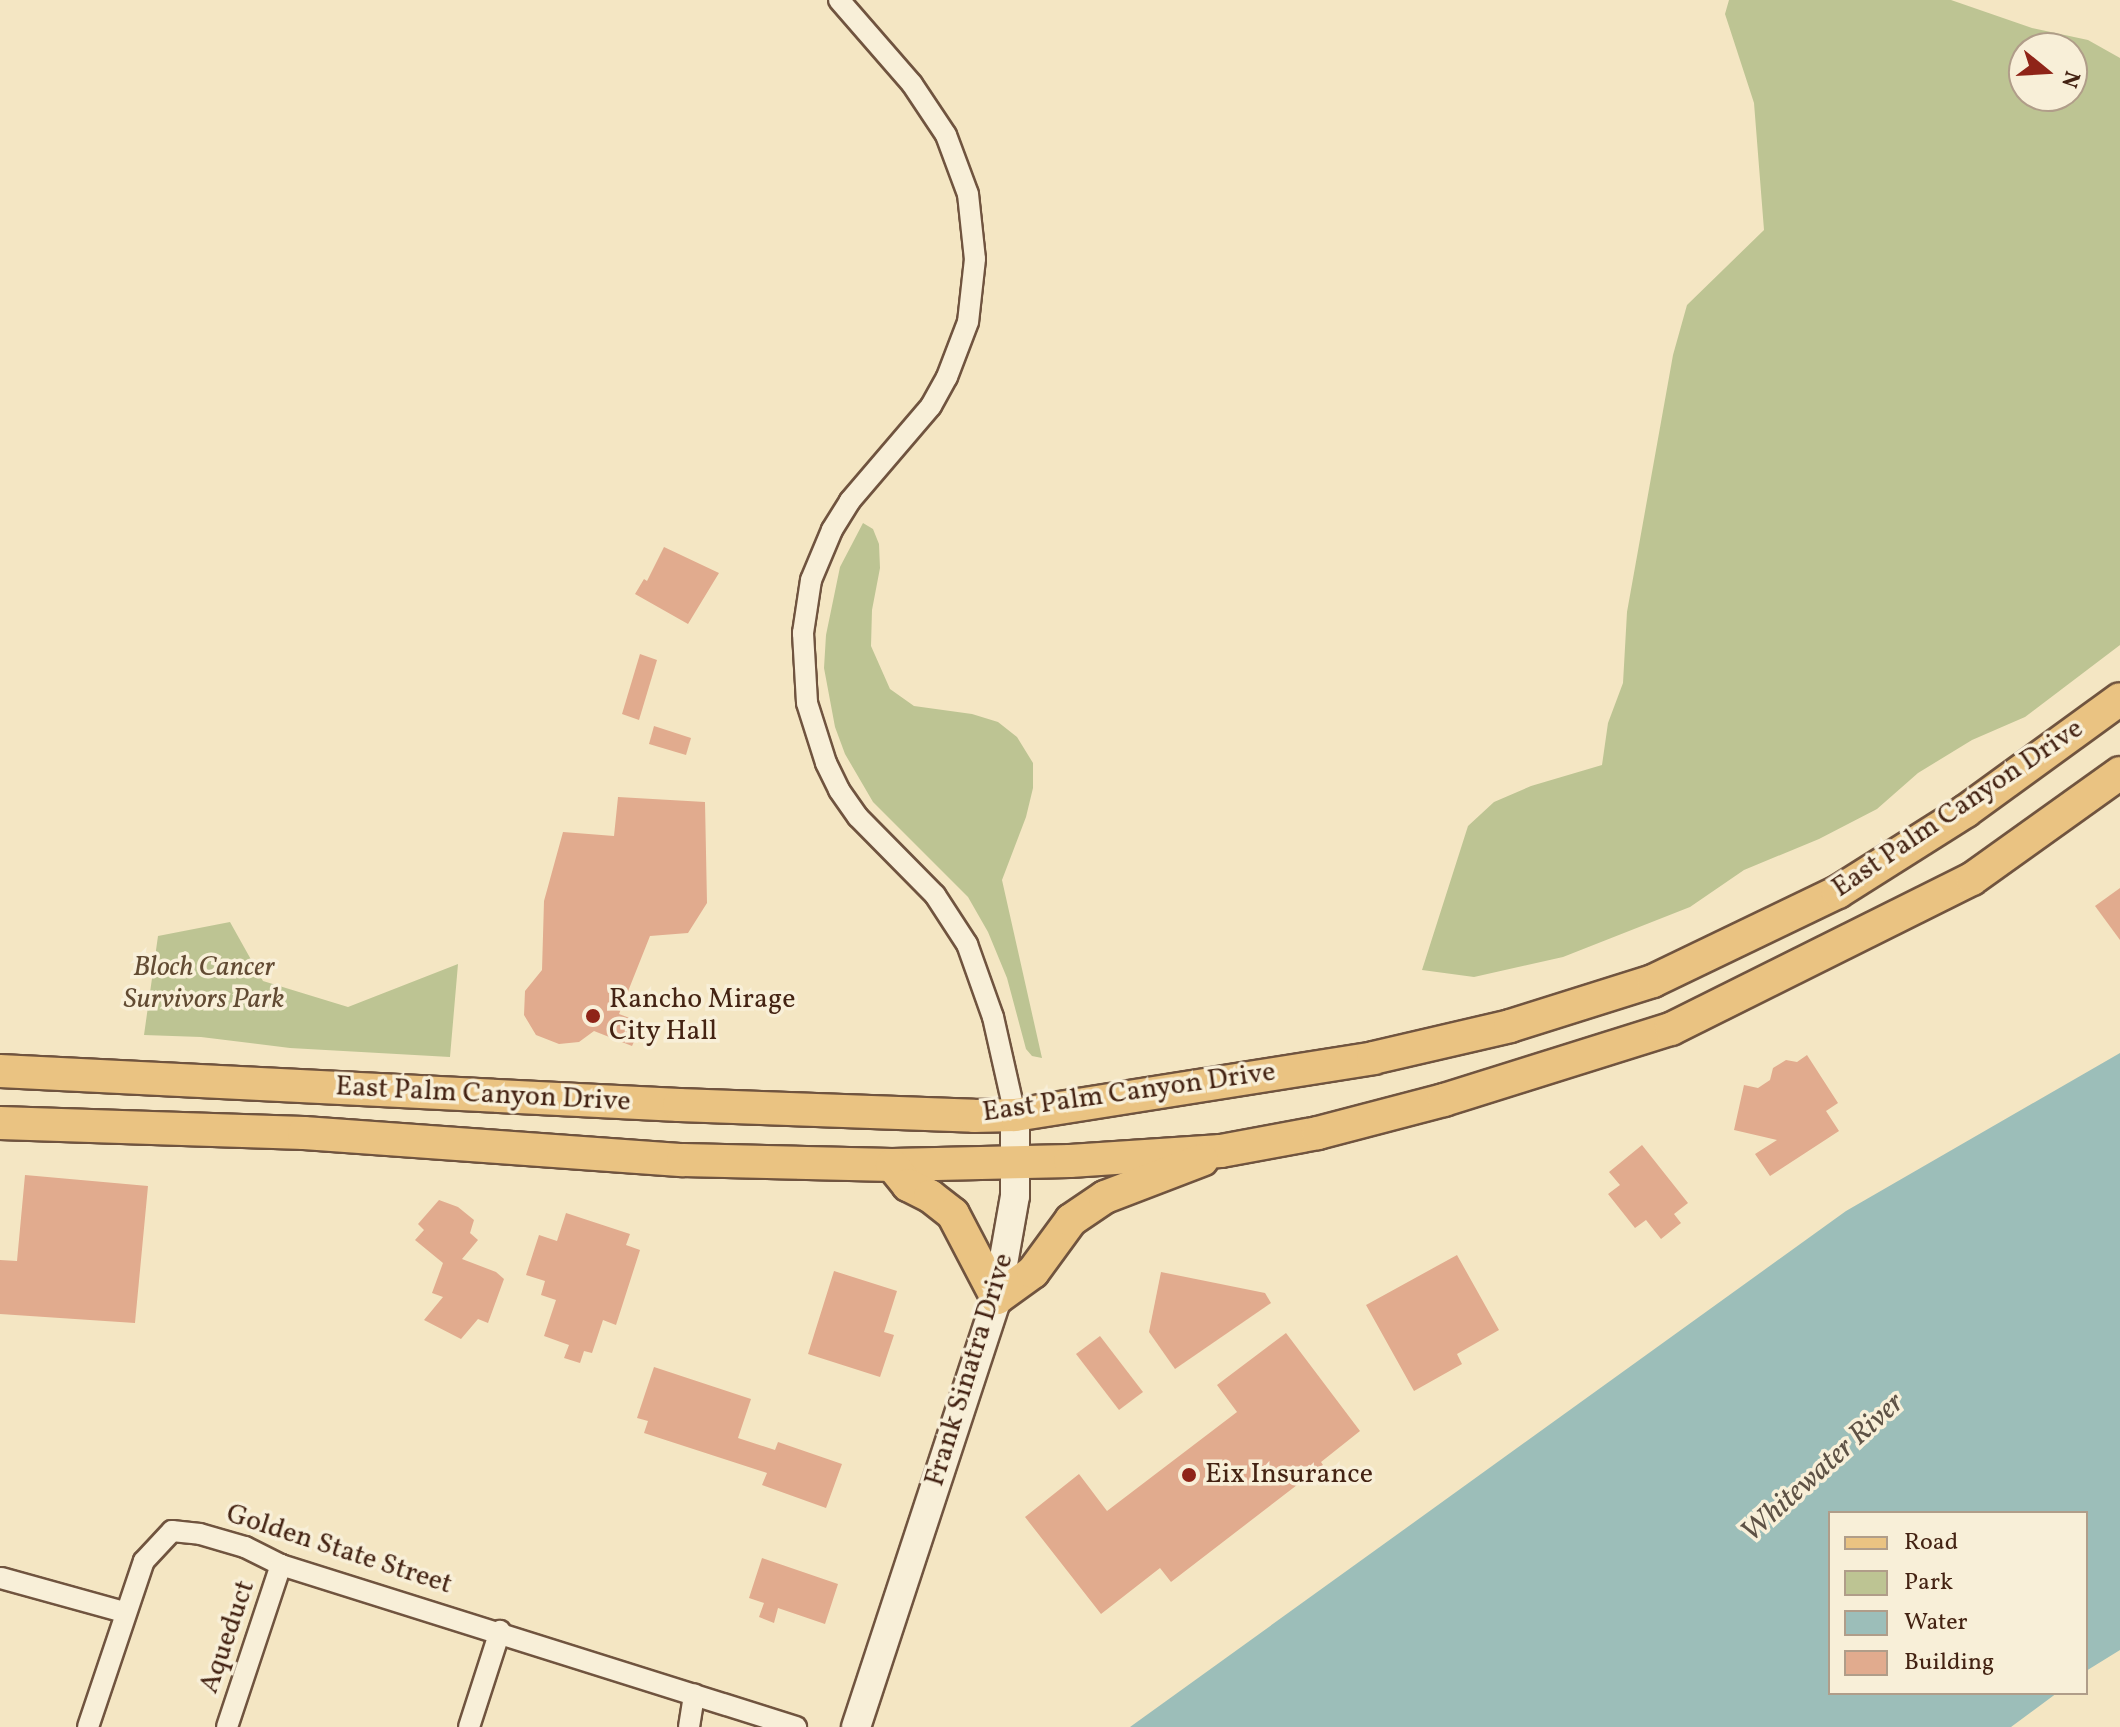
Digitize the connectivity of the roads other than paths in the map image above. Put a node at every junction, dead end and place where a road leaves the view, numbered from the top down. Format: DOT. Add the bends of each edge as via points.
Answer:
graph roads {
  1 [pos="839,0"];
  2 [pos="2120,699"];
  3 [pos="2120,773"];
  4 [pos="0,1071"];
  5 [pos="1015,1115"];
  6 [pos="0,1123"];
  7 [pos="1221,1151"];
  8 [pos="1016,1162"];
  9 [pos="892,1165"];
  10 [pos="997,1298"];
  11 [pos="281,1565"];
  12 [pos="1,1578"];
  13 [pos="124,1612"];
  14 [pos="500,1631"];
  15 [pos="694,1694"];
  16 [pos="88,1727"];
  17 [pos="227,1727"];
  18 [pos="469,1727"];
  19 [pos="689,1727"];
  20 [pos="796,1727"];
  21 [pos="856,1727"];
  1 -- 5 [label="street, Frank Sinatra Drive" via="912,84 946,135 968,194 975,259 968,322 947,377 931,406 850,501 811,580 803,633 807,703 839,790 858,817 935,895 967,944 993,1017"];
  2 -- 5 [label="main road, East Palm Canyon Drive" via="1966,811 1838,892 1653,981 1510,1026 1373,1058"];
  3 -- 7 [label="main road, East Palm Canyon Drive" via="1972,879 1671,1029 1444,1100 1318,1133"];
  4 -- 5 [label="main road, East Palm Canyon Drive" via="679,1105"];
  5 -- 8 [label="main road, Frank Sinatra Drive"];
  6 -- 9 [label="main road, East Palm Canyon Drive" via="304,1133 683,1160"];
  7 -- 8 [label="main road, East Palm Canyon Drive"];
  7 -- 10 [label="main road" via="1105,1197 1071,1220 1033,1272"];
  8 -- 9 [label="main road, East Palm Canyon Drive"];
  8 -- 10 [label="main road, Frank Sinatra Drive" via="1009,1243"];
  9 -- 10 [label="main road" via="908,1185 953,1214"];
  10 -- 21 [label="main road, Frank Sinatra Drive"];
  11 -- 13 [label="street, Golden State Street" via="245,1547 172,1531 144,1561"];
  11 -- 14 [label="street, Golden State Street"];
  11 -- 17 [label="street, Aqueduct"];
  12 -- 13 [label="street"];
  13 -- 16 [label="street, Golden State Street"];
  14 -- 15 [label="street, Golden State Street"];
  14 -- 18 [label="street"];
  15 -- 19 [label="street"];
  15 -- 20 [label="street, Golden State Street"];
}
